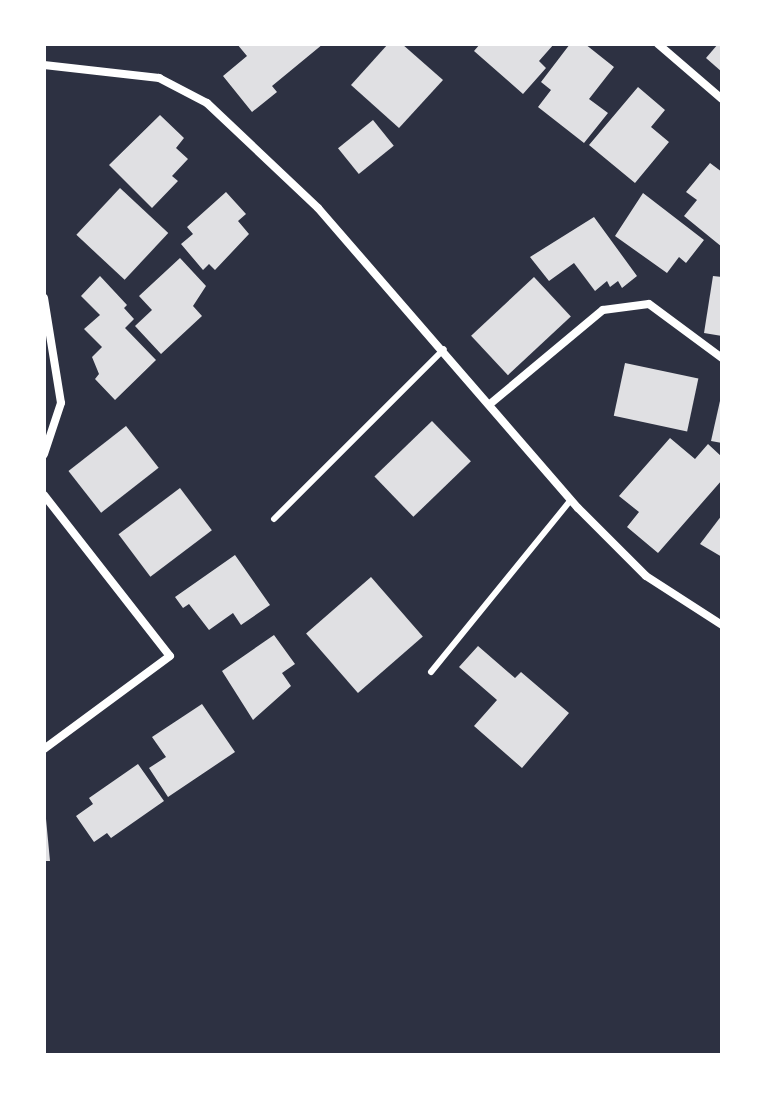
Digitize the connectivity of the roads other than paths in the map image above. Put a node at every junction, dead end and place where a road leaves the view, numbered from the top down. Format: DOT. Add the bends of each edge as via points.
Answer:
graph roads {
  1 [pos="658,44"];
  2 [pos="44,65"];
  3 [pos="722,99"];
  4 [pos="44,298"];
  5 [pos="444,349"];
  6 [pos="722,358"];
  7 [pos="490,404"];
  8 [pos="44,454"];
  9 [pos="44,495"];
  10 [pos="571,500"];
  11 [pos="274,519"];
  12 [pos="722,625"];
  13 [pos="431,672"];
  14 [pos="44,749"];
  1 -- 3 [label="street"];
  2 -- 5 [label="street" via="159,78 207,103 318,208"];
  4 -- 8 [label="street" via="61,403"];
  5 -- 7 [label="street"];
  5 -- 11 [label="lane"];
  6 -- 7 [label="street" via="649,304 603,310"];
  7 -- 10 [label="street"];
  9 -- 14 [label="street" via="170,656"];
  10 -- 12 [label="street" via="646,576"];
  10 -- 13 [label="lane"];
}
